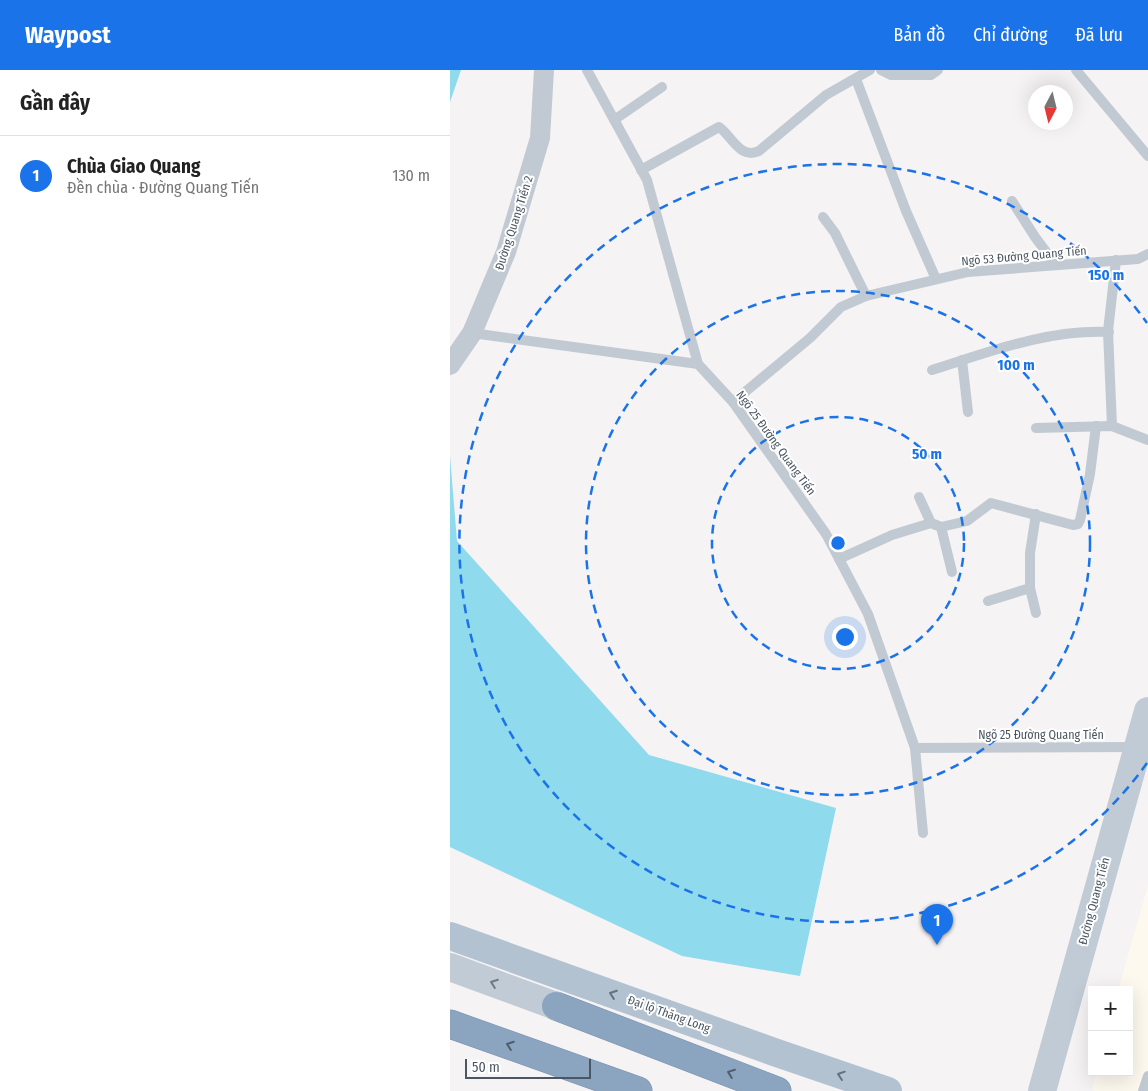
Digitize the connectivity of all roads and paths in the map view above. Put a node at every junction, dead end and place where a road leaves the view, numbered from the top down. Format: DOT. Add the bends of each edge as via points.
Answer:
graph roads {
  1 [pos="544,70"];
  2 [pos="587,70"];
  3 [pos="870,70"];
  4 [pos="880,70"];
  5 [pos="938,70"];
  6 [pos="1076,70"];
  7 [pos="856,79"];
  8 [pos="662,87"];
  9 [pos="614,120"];
  10 [pos="1148,156"];
  11 [pos="642,170"];
  12 [pos="1012,201"];
  13 [pos="823,217"];
  14 [pos="1148,254"];
  15 [pos="1116,260"];
  16 [pos="1056,265"];
  17 [pos="936,280"];
  18 [pos="866,296"];
  19 [pos="1109,332"];
  20 [pos="472,333"];
  21 [pos="962,360"];
  22 [pos="698,364"];
  23 [pos="450,365"];
  24 [pos="932,370"];
  25 [pos="733,402"];
  26 [pos="968,412"];
  27 [pos="1096,426"];
  28 [pos="1112,426"];
  29 [pos="1036,428"];
  30 [pos="1148,440"];
  31 [pos="919,497"];
  32 [pos="1036,514"];
  33 [pos="936,525"];
  34 [pos="839,559"];
  35 [pos="952,572"];
  36 [pos="1030,588"];
  37 [pos="988,601"];
  38 [pos="1036,613"];
  39 [pos="1148,711"];
  40 [pos="1137,747"];
  41 [pos="915,748"];
  42 [pos="923,833"];
  43 [pos="450,936"];
  44 [pos="450,967"];
  45 [pos="556,1006"];
  46 [pos="450,1024"];
  47 [pos="774,1052"];
  48 [pos="1148,1076"];
  49 [pos="638,1091"];
  50 [pos="777,1091"];
  51 [pos="888,1091"];
  52 [pos="1042,1091"];
  53 [pos="1143,1091"];
  1 -- 20 [label="street, Đường Quang Tiến 2" via="540,138 506,252"];
  2 -- 9 [label="lane, Ngõ 25 Đường Quang Tiến"];
  3 -- 7 [label="lane"];
  4 -- 5 [label="lane" via="890,75 931,75"];
  6 -- 10 [label="lane"];
  7 -- 11 [label="lane" via="826,95 753,154 734,144 719,128"];
  7 -- 17 [label="lane"];
  8 -- 9 [label="lane"];
  9 -- 11 [label="lane, Ngõ 25 Đường Quang Tiến"];
  11 -- 22 [label="lane, Ngõ 25 Đường Quang Tiến"];
  12 -- 16 [label="lane"];
  13 -- 18 [label="lane" via="836,233"];
  14 -- 15 [label="lane, Ngõ 53 Đường Quang Tiến" via="1138,259"];
  15 -- 16 [label="lane, Ngõ 53 Đường Quang Tiến"];
  15 -- 19 [label="lane"];
  16 -- 17 [label="lane, Ngõ 53 Đường Quang Tiến" via="968,272"];
  17 -- 18 [label="lane, Ngõ 53 Đường Quang Tiến"];
  18 -- 25 [label="lane, Ngõ 53 Đường Quang Tiến" via="841,307 810,338"];
  19 -- 21 [label="lane" via="1078,332 1024,342"];
  19 -- 28 [label="lane"];
  20 -- 22 [label="lane"];
  20 -- 23 [label="street, Đường Quang Tiến 2"];
  21 -- 24 [label="lane"];
  21 -- 26 [label="lane"];
  22 -- 25 [label="lane, Ngõ 25 Đường Quang Tiến"];
  25 -- 34 [label="lane, Ngõ 25 Đường Quang Tiến" via="826,534"];
  27 -- 28 [label="lane"];
  27 -- 29 [label="lane"];
  27 -- 32 [label="lane" via="1079,522 1073,525"];
  28 -- 30 [label="lane"];
  31 -- 33 [label="lane"];
  32 -- 33 [label="lane" via="991,503 967,521"];
  32 -- 36 [label="lane" via="1030,553"];
  33 -- 34 [label="lane" via="892,535"];
  33 -- 35 [label="lane"];
  34 -- 41 [label="lane, Ngõ 25 Đường Quang Tiến" via="868,614"];
  36 -- 37 [label="lane"];
  36 -- 38 [label="lane"];
  39 -- 40 [label="street, Đường Quang Tiến"];
  40 -- 41 [label="lane, Ngõ 25 Đường Quang Tiến"];
  40 -- 52 [label="street, Đường Quang Tiến"];
  41 -- 42 [label="lane, Ngõ 25 Đường Quang Tiến"];
  47 -- 43 [label="main road, Đại lộ Thăng Long, one-way"];
  45 -- 44 [label="street, one-way"];
  45 -- 47 [label="main road"];
  50 -- 45 [label="highway, one-way"];
  49 -- 46 [label="highway, one-way"];
  51 -- 47 [label="main road, Đại lộ Thăng Long, one-way"];
  48 -- 53 [label="lane"];
}
